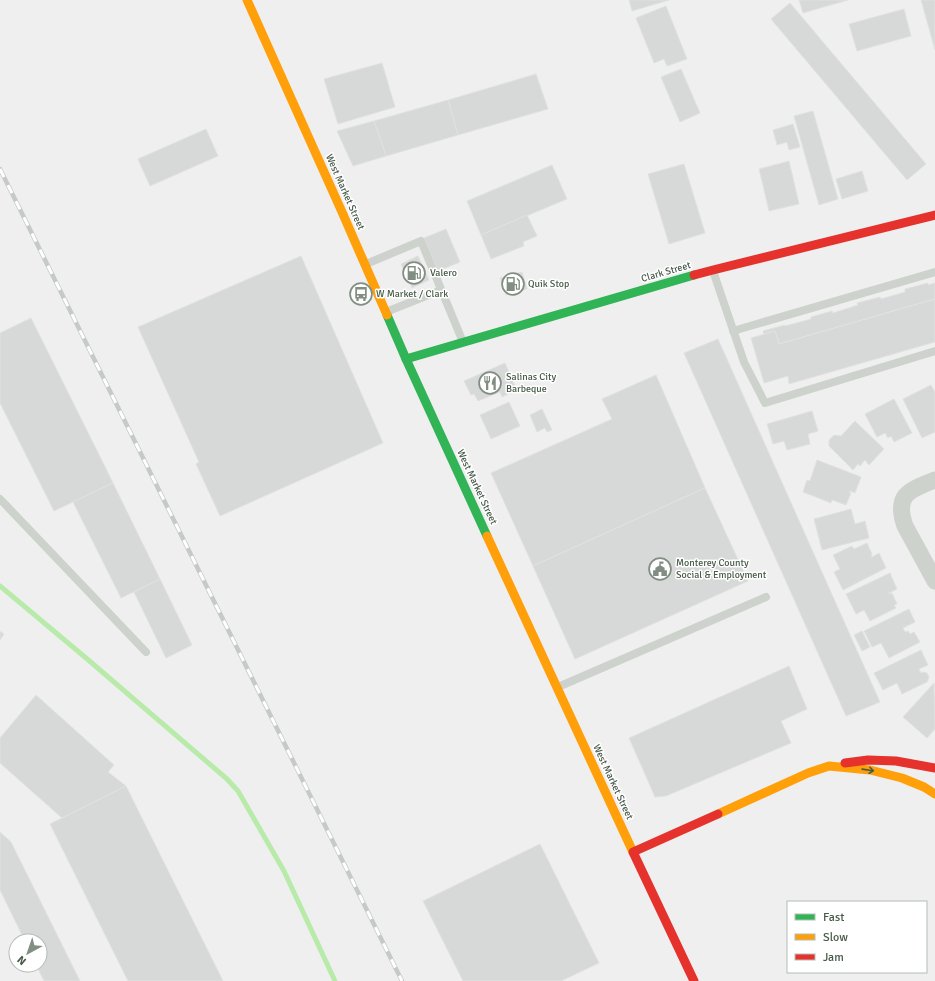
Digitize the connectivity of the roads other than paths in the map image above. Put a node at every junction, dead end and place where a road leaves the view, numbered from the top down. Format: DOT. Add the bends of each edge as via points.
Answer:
graph roads {
  1 [pos="247,0"];
  2 [pos="935,216"];
  3 [pos="365,264"];
  4 [pos="713,270"];
  5 [pos="935,272"];
  6 [pos="441,290"];
  7 [pos="386,312"];
  8 [pos="733,331"];
  9 [pos="463,342"];
  10 [pos="935,351"];
  11 [pos="406,359"];
  12 [pos="935,480"];
  13 [pos="0,499"];
  14 [pos="935,581"];
  15 [pos="766,597"];
  16 [pos="146,652"];
  17 [pos="557,687"];
  18 [pos="829,766"];
  19 [pos="935,768"];
  20 [pos="935,794"];
  21 [pos="633,852"];
  22 [pos="694,981"];
  1 -- 3 [label="main road, West Market Street"];
  2 -- 4 [label="main road, Clark Street"];
  3 -- 6 [label="lane" via="421,241"];
  3 -- 7 [label="main road, West Market Street"];
  4 -- 8 [label="lane"];
  4 -- 9 [label="main road, Clark Street"];
  5 -- 8 [label="lane"];
  6 -- 7 [label="lane"];
  6 -- 9 [label="lane"];
  7 -- 11 [label="main road, West Market Street"];
  8 -- 10 [label="lane" via="744,362 765,403"];
  9 -- 11 [label="main road, Clark Street"];
  11 -- 17 [label="main road, West Market Street"];
  12 -- 14 [label="street" via="910,491 903,500 901,512 905,526"];
  13 -- 16 [label="lane"];
  15 -- 17 [label="lane"];
  17 -- 21 [label="main road, West Market Street"];
  18 -- 19 [label="main road" via="868,760 896,761"];
  18 -- 20 [label="main road, one-way" via="870,770 902,778"];
  18 -- 21 [label="main road" via="808,773"];
  21 -- 22 [label="main road, West Market Street"];
}
